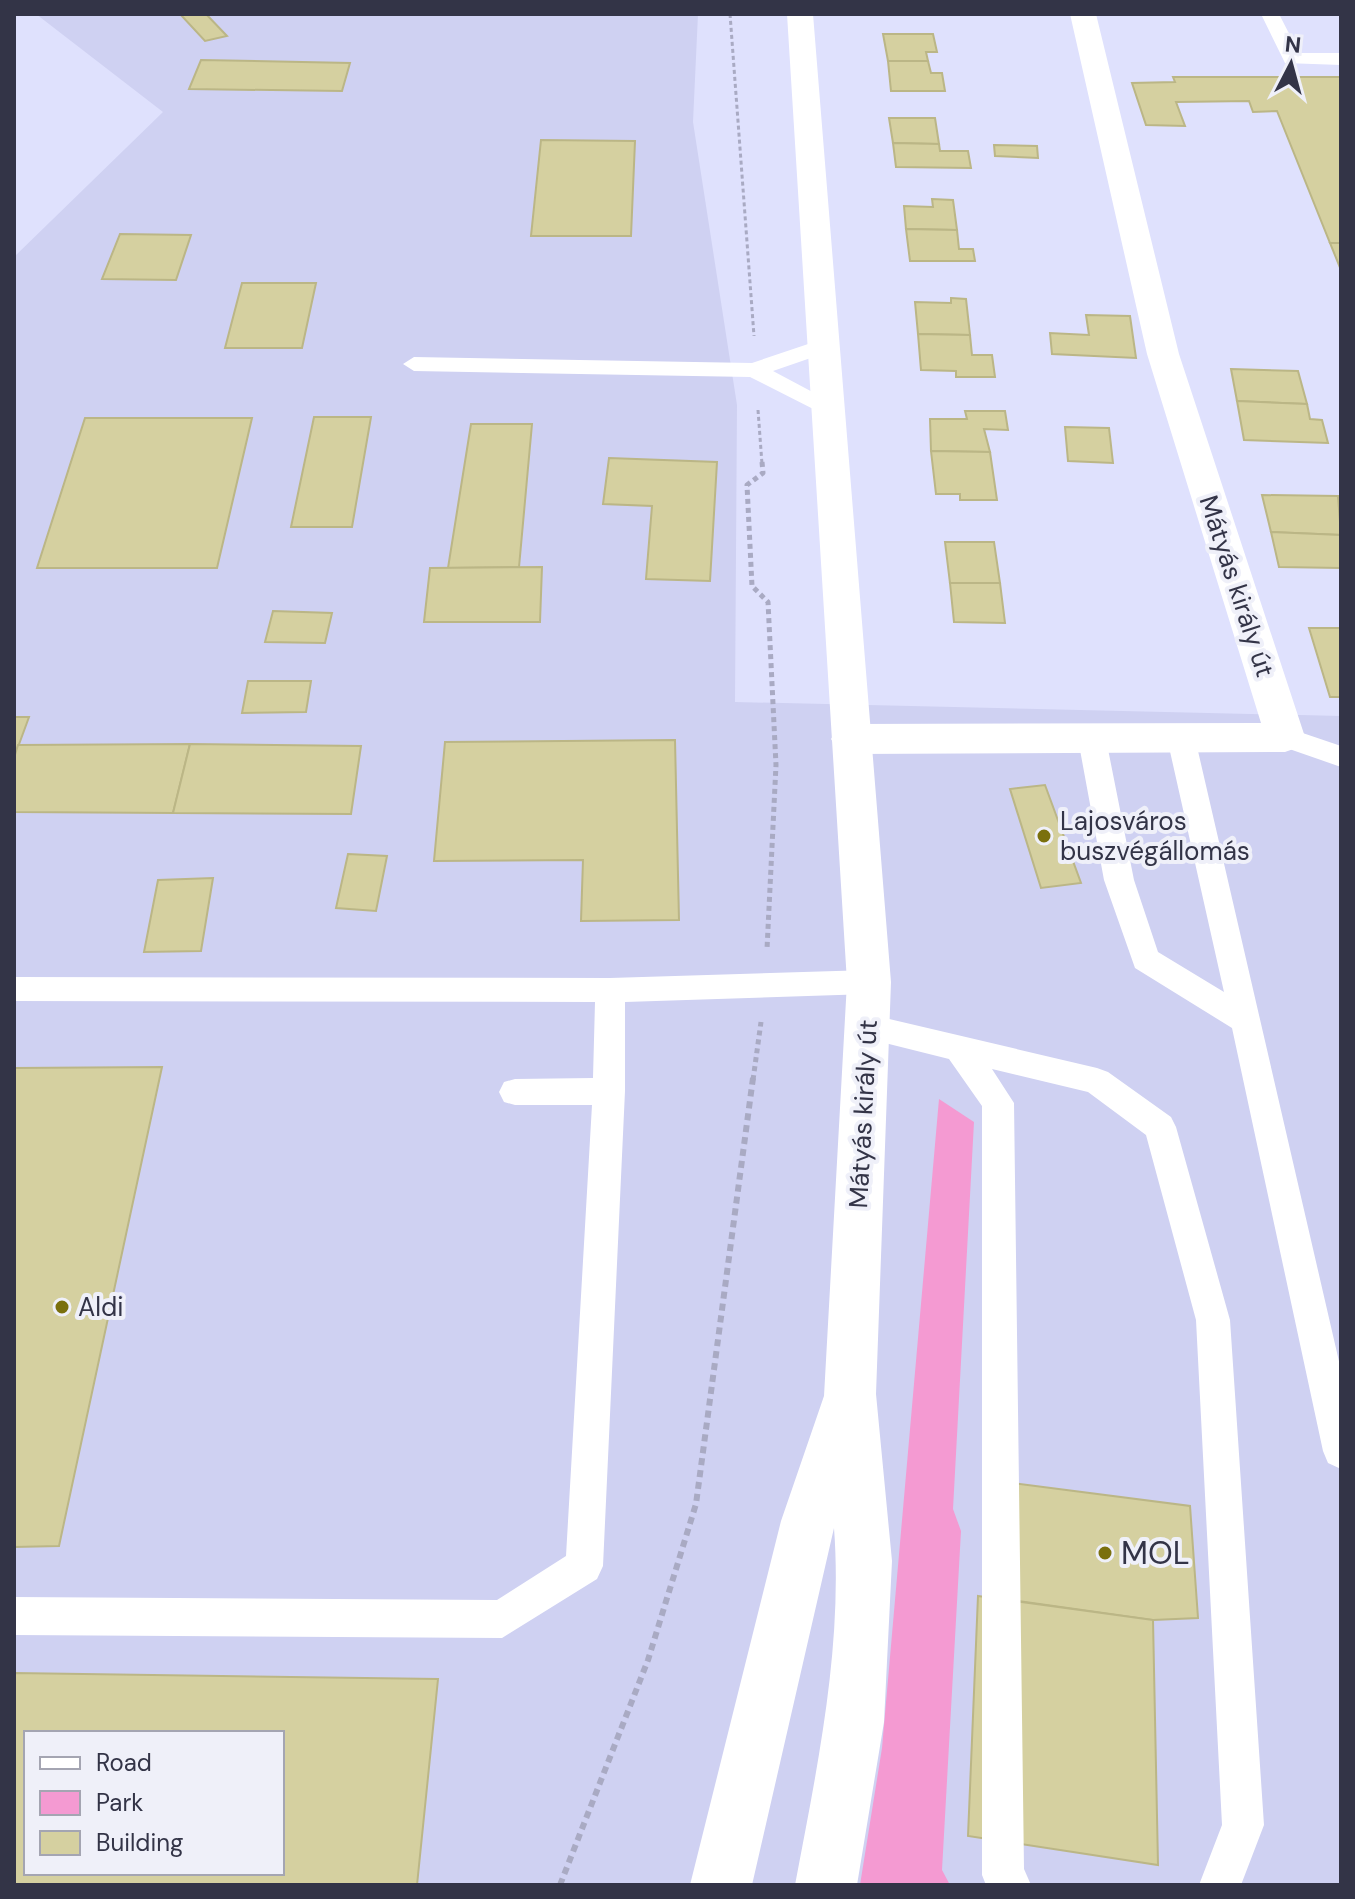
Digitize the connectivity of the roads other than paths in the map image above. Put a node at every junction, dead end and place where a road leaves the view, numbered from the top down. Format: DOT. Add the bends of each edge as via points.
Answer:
graph roads {
  1 [pos="800,14"];
  2 [pos="1083,14"];
  3 [pos="1270,14"];
  4 [pos="1341,59"];
  5 [pos="823,346"];
  6 [pos="414,364"];
  7 [pos="754,370"];
  8 [pos="827,409"];
  9 [pos="1341,735"];
  10 [pos="1285,737"];
  11 [pos="1181,738"];
  12 [pos="851,739"];
  13 [pos="1092,739"];
  14 [pos="1341,757"];
  15 [pos="869,982"];
  16 [pos="14,989"];
  17 [pos="610,990"];
  18 [pos="1245,1020"];
  19 [pos="868,1027"];
  20 [pos="960,1050"];
  21 [pos="609,1091"];
  22 [pos="515,1092"];
  23 [pos="850,1394"];
  24 [pos="1341,1451"];
  25 [pos="14,1616"];
  26 [pos="721,1885"];
  27 [pos="826,1885"];
  28 [pos="1010,1885"];
  29 [pos="1220,1885"];
  1 -- 5 [label="main road, Mátyás király út"];
  2 -- 10 [label="main road, Mátyás király út" via="1163,354"];
  3 -- 4 [label="lane" via="1292,59"];
  5 -- 7 [label="lane"];
  5 -- 8 [label="main road, Mátyás király út"];
  6 -- 7 [label="lane"];
  7 -- 8 [label="lane"];
  8 -- 12 [label="main road, Mátyás király út"];
  9 -- 10 [label="lane"];
  10 -- 11 [label="main road"];
  10 -- 14 [label="lane"];
  11 -- 13 [label="main road"];
  11 -- 18 [label="lane"];
  12 -- 13 [label="main road"];
  12 -- 15 [label="main road, Mátyás király út"];
  13 -- 18 [label="lane" via="1119,880 1146,959"];
  15 -- 17 [label="lane"];
  15 -- 19 [label="main road, Mátyás király út"];
  16 -- 17 [label="lane"];
  17 -- 21 [label="lane"];
  18 -- 24 [label="lane"];
  19 -- 20 [label="lane"];
  19 -- 23 [label="main road, Mátyás király út"];
  20 -- 28 [label="lane" via="998,1103 1003,1875"];
  20 -- 29 [label="lane" via="1097,1081 1160,1127 1213,1320 1243,1825"];
  21 -- 22 [label="lane"];
  21 -- 25 [label="lane" via="584,1566 502,1619"];
  23 -- 26 [label="main road, Mátyás király út" via="808,1521"];
  23 -- 27 [label="main road, Mátyás király út" via="864,1561 855,1722"];
}
